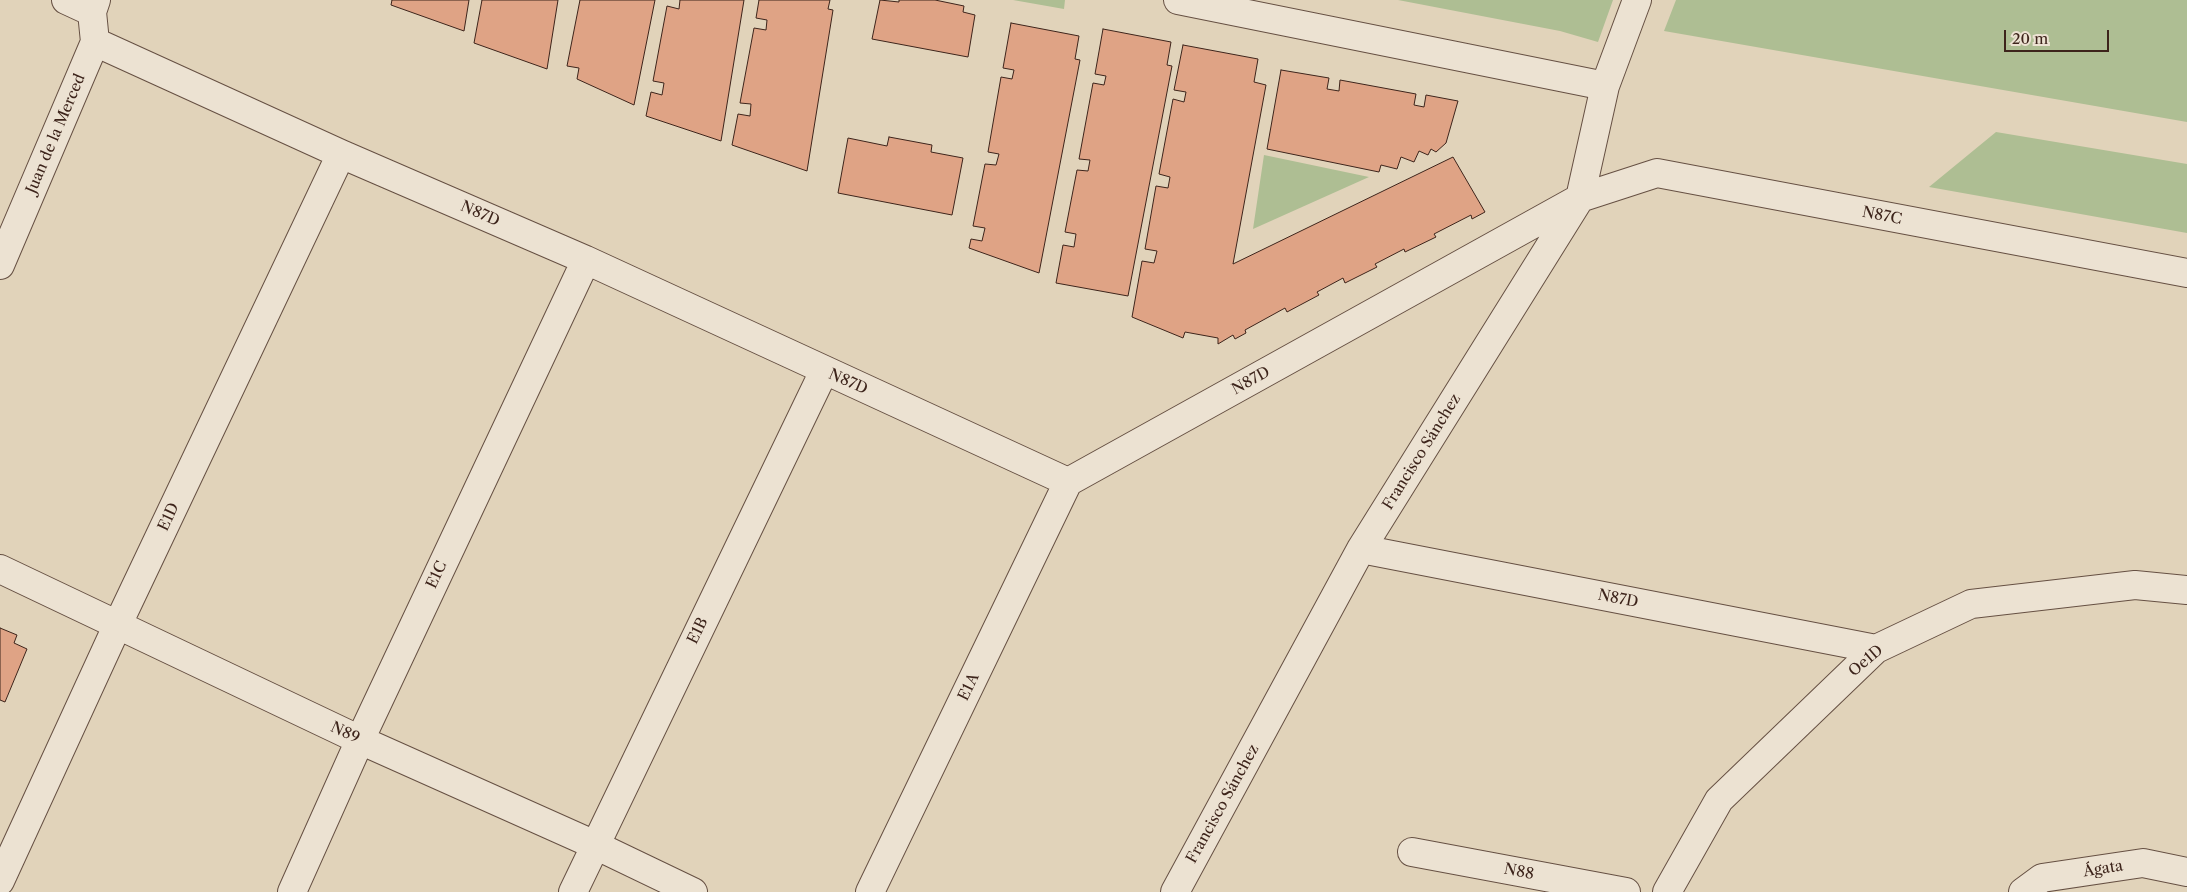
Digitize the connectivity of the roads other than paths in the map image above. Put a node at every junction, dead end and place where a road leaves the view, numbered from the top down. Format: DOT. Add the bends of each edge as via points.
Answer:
graph roads {
  1 [pos="66,0"];
  2 [pos="1178,0"];
  3 [pos="1637,0"];
  4 [pos="94,6"];
  5 [pos="95,42"];
  6 [pos="1605,86"];
  7 [pos="341,154"];
  8 [pos="1580,198"];
  9 [pos="586,260"];
  10 [pos="0,265"];
  11 [pos="2187,273"];
  12 [pos="824,371"];
  13 [pos="1068,482"];
  14 [pos="1361,549"];
  15 [pos="0,569"];
  16 [pos="2187,590"];
  17 [pos="118,624"];
  18 [pos="1876,649"];
  19 [pos="360,740"];
  20 [pos="595,845"];
  21 [pos="1412,852"];
  22 [pos="2187,872"];
  23 [pos="0,881"];
  24 [pos="292,892"];
  25 [pos="573,892"];
  26 [pos="693,892"];
  27 [pos="870,892"];
  28 [pos="1175,892"];
  29 [pos="1626,892"];
  30 [pos="1667,892"];
  31 [pos="2023,892"];
  1 -- 4 [label="street"];
  2 -- 6 [label="street"];
  3 -- 6 [label="street, Francisco Sánchez"];
  4 -- 5 [label="street, Juan de la Merced"];
  5 -- 7 [label="street, N87D"];
  5 -- 10 [label="street, Juan de la Merced"];
  6 -- 8 [label="street, Francisco Sánchez"];
  7 -- 9 [label="street, N87D"];
  7 -- 17 [label="street, E1D"];
  8 -- 11 [label="street, N87C" via="1658,173"];
  8 -- 13 [label="street, N87D"];
  8 -- 14 [label="street, Francisco Sánchez"];
  9 -- 12 [label="street, N87D"];
  9 -- 19 [label="street, E1C"];
  12 -- 13 [label="street, N87D"];
  12 -- 20 [label="street, E1B"];
  13 -- 27 [label="street, E1A"];
  14 -- 18 [label="street, N87D"];
  14 -- 28 [label="street, Francisco Sánchez"];
  15 -- 17 [label="street, N89"];
  16 -- 18 [label="street, Oe1D" via="2135,585 1971,604"];
  17 -- 19 [label="street, N89"];
  17 -- 23 [label="street, E1D"];
  18 -- 30 [label="street, Oe1D" via="1719,800"];
  19 -- 20 [label="street, N89"];
  19 -- 24 [label="street, E1C"];
  20 -- 25 [label="street, E1B"];
  20 -- 26 [label="street, N89"];
  21 -- 29 [label="street, N88"];
  22 -- 31 [label="street, Ágata" via="2143,863 2042,878"];
}
